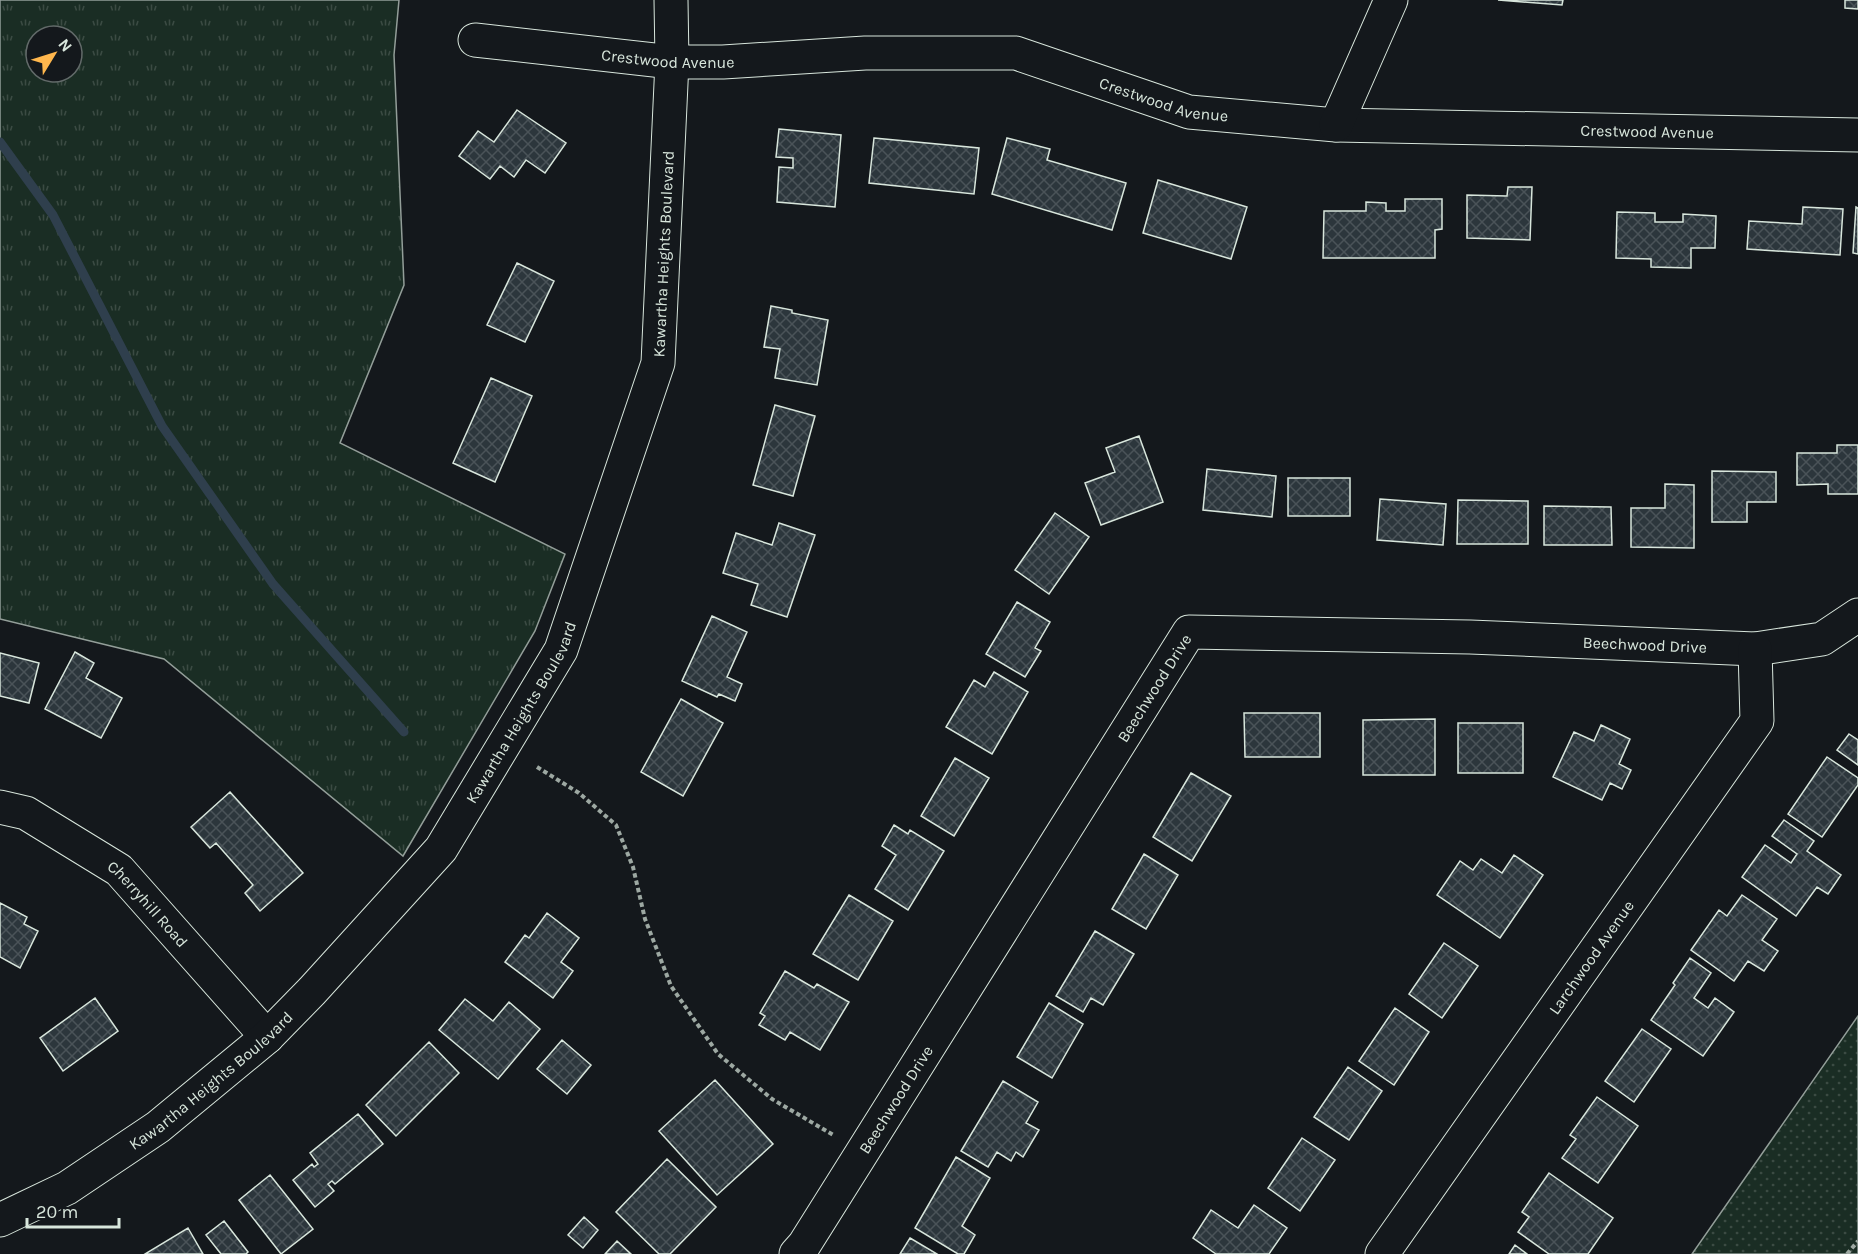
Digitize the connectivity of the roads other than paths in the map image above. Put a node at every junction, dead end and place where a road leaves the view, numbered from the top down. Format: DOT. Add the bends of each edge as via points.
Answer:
graph roads {
  1 [pos="671,0"];
  2 [pos="1390,0"];
  3 [pos="475,40"];
  4 [pos="672,62"];
  5 [pos="1336,125"];
  6 [pos="1858,135"];
  7 [pos="1858,615"];
  8 [pos="1755,649"];
  9 [pos="0,807"];
  10 [pos="267,1036"];
  11 [pos="0,1220"];
  12 [pos="796,1254"];
  13 [pos="1382,1254"];
  1 -- 4 [label="street, Kawartha Heights Boulevard"];
  2 -- 5 [label="street"];
  3 -- 4 [label="street, Crestwood Avenue"];
  4 -- 5 [label="street, Crestwood Avenue" via="865,53 1016,53 1189,112"];
  4 -- 10 [label="street, Kawartha Heights Boulevard" via="658,363 561,650 441,849"];
  5 -- 6 [label="street, Crestwood Avenue"];
  7 -- 8 [label="street, Beechwood Drive" via="1822,639"];
  8 -- 12 [label="street, Beechwood Drive" via="1470,637 1189,632"];
  8 -- 13 [label="street, Larchwood Avenue" via="1757,721"];
  9 -- 10 [label="street, Cherryhill Road" via="26,813 118,870"];
  10 -- 11 [label="street, Kawartha Heights Boulevard" via="158,1127 66,1188"];
}
